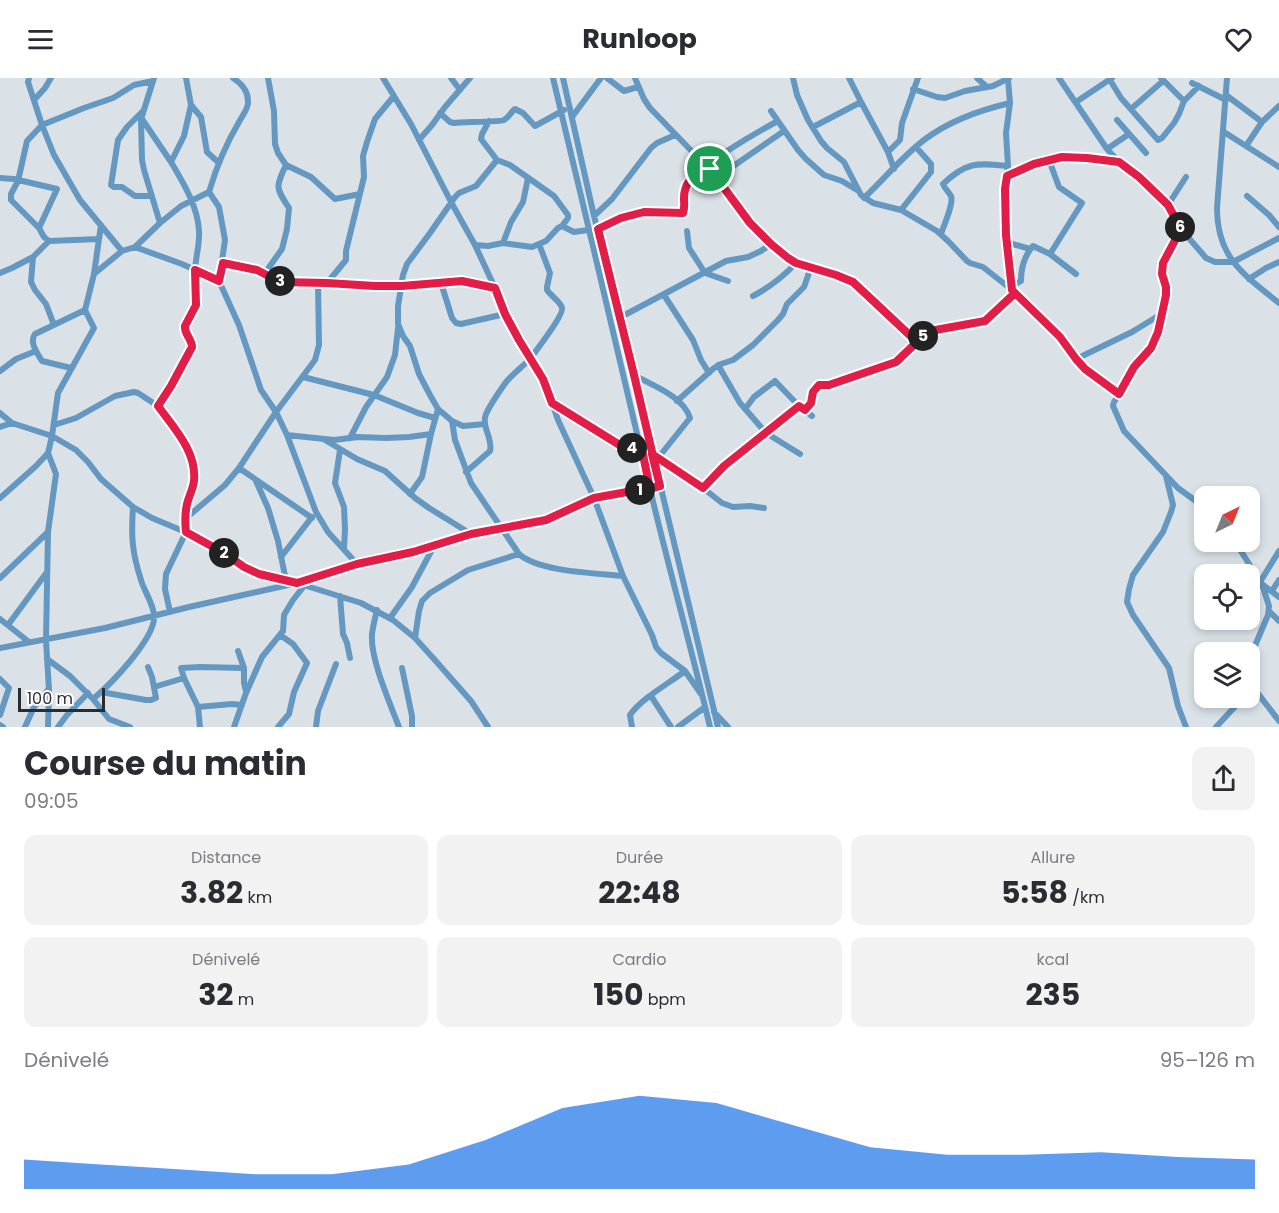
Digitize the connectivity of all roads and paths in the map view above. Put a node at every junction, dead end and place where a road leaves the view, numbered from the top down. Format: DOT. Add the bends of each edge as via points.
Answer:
graph roads {
  1 [pos="29,78"];
  2 [pos="51,78"];
  3 [pos="130,78"];
  4 [pos="186,78"];
  5 [pos="233,78"];
  6 [pos="268,78"];
  7 [pos="383,78"];
  8 [pos="451,78"];
  9 [pos="470,78"];
  10 [pos="553,78"];
  11 [pos="563,78"];
  12 [pos="601,78"];
  13 [pos="607,78"];
  14 [pos="635,78"];
  15 [pos="793,78"];
  16 [pos="849,78"];
  17 [pos="918,78"];
  18 [pos="977,78"];
  19 [pos="1009,78"];
  20 [pos="1059,78"];
  21 [pos="1227,78"];
  22 [pos="153,79"];
  23 [pos="1111,79"];
  24 [pos="1162,79"];
  25 [pos="1192,82"];
  26 [pos="134,85"];
  27 [pos="638,87"];
  28 [pos="987,87"];
  29 [pos="1199,87"];
  30 [pos="913,89"];
  31 [pos="460,90"];
  32 [pos="394,96"];
  33 [pos="1226,98"];
  34 [pos="34,99"];
  35 [pos="861,102"];
  36 [pos="1076,102"];
  37 [pos="1184,102"];
  38 [pos="1010,103"];
  39 [pos="191,105"];
  40 [pos="1279,106"];
  41 [pos="569,108"];
  42 [pos="144,109"];
  43 [pos="1131,109"];
  44 [pos="771,111"];
  45 [pos="561,112"];
  46 [pos="440,113"];
  47 [pos="572,117"];
  48 [pos="141,118"];
  49 [pos="1117,120"];
  50 [pos="489,121"];
  51 [pos="778,121"];
  52 [pos="1262,122"];
  53 [pos="42,125"];
  54 [pos="813,128"];
  55 [pos="784,131"];
  56 [pos="1224,132"];
  57 [pos="1129,134"];
  58 [pos="675,135"];
  59 [pos="419,140"];
  60 [pos="1246,146"];
  61 [pos="916,147"];
  62 [pos="1107,149"];
  63 [pos="888,152"];
  64 [pos="1146,153"];
  65 [pos="497,160"];
  66 [pos="1049,160"];
  67 [pos="171,162"];
  68 [pos="1119,162"];
  69 [pos="219,163"];
  70 [pos="286,165"];
  71 [pos="706,165"];
  72 [pos="1008,166"];
  73 [pos="1279,167"];
  74 [pos="894,169"];
  75 [pos="1007,176"];
  76 [pos="1186,177"];
  77 [pos="0,178"];
  78 [pos="528,178"];
  79 [pos="716,178"];
  80 [pos="18,181"];
  81 [pos="71,186"];
  82 [pos="57,189"];
  83 [pos="858,191"];
  84 [pos="209,192"];
  85 [pos="360,194"];
  86 [pos="152,196"];
  87 [pos="1247,196"];
  88 [pos="864,198"];
  89 [pos="192,201"];
  90 [pos="451,202"];
  91 [pos="1168,205"];
  92 [pos="900,210"];
  93 [pos="594,216"];
  94 [pos="160,223"];
  95 [pos="101,225"];
  96 [pos="562,226"];
  97 [pos="1279,227"];
  98 [pos="39,228"];
  99 [pos="598,229"];
  100 [pos="1181,229"];
  101 [pos="588,230"];
  102 [pos="687,231"];
  103 [pos="941,234"];
  104 [pos="1279,238"];
  105 [pos="99,239"];
  106 [pos="49,241"];
  107 [pos="1006,242"];
  108 [pos="503,243"];
  109 [pos="539,244"];
  110 [pos="771,244"];
  111 [pos="475,245"];
  112 [pos="135,247"];
  113 [pos="1030,249"];
  114 [pos="122,250"];
  115 [pos="1050,254"];
  116 [pos="33,257"];
  117 [pos="1233,262"];
  118 [pos="1279,262"];
  119 [pos="223,263"];
  120 [pos="796,263"];
  121 [pos="811,267"];
  122 [pos="195,270"];
  123 [pos="0,273"];
  124 [pos="265,273"];
  125 [pos="705,273"];
  126 [pos="94,274"];
  127 [pos="1076,274"];
  128 [pos="1249,279"];
  129 [pos="219,281"];
  130 [pos="728,281"];
  131 [pos="318,283"];
  132 [pos="327,283"];
  133 [pos="441,283"];
  134 [pos="402,286"];
  135 [pos="495,288"];
  136 [pos="1013,289"];
  137 [pos="664,295"];
  138 [pos="753,296"];
  139 [pos="1279,303"];
  140 [pos="85,310"];
  141 [pos="1163,313"];
  142 [pos="505,314"];
  143 [pos="619,318"];
  144 [pos="398,324"];
  145 [pos="54,325"];
  146 [pos="917,342"];
  147 [pos="36,351"];
  148 [pos="530,359"];
  149 [pos="1076,359"];
  150 [pos="718,365"];
  151 [pos="71,368"];
  152 [pos="0,371"];
  153 [pos="709,373"];
  154 [pos="634,375"];
  155 [pos="303,377"];
  156 [pos="1119,394"];
  157 [pos="374,395"];
  158 [pos="677,401"];
  159 [pos="552,403"];
  160 [pos="158,406"];
  161 [pos="745,408"];
  162 [pos="802,408"];
  163 [pos="438,409"];
  164 [pos="276,412"];
  165 [pos="0,413"];
  166 [pos="812,416"];
  167 [pos="435,418"];
  168 [pos="452,421"];
  169 [pos="12,423"];
  170 [pos="484,424"];
  171 [pos="54,425"];
  172 [pos="0,427"];
  173 [pos="765,433"];
  174 [pos="431,434"];
  175 [pos="287,435"];
  176 [pos="52,436"];
  177 [pos="350,438"];
  178 [pos="325,440"];
  179 [pos="340,450"];
  180 [pos="642,450"];
  181 [pos="48,453"];
  182 [pos="800,454"];
  183 [pos="655,456"];
  184 [pos="239,468"];
  185 [pos="466,472"];
  186 [pos="1165,474"];
  187 [pos="256,481"];
  188 [pos="660,486"];
  189 [pos="703,488"];
  190 [pos="650,489"];
  191 [pos="410,494"];
  192 [pos="0,498"];
  193 [pos="594,498"];
  194 [pos="1194,500"];
  195 [pos="133,507"];
  196 [pos="764,508"];
  197 [pos="316,512"];
  198 [pos="185,519"];
  199 [pos="312,519"];
  200 [pos="501,529"];
  201 [pos="48,532"];
  202 [pos="186,532"];
  203 [pos="471,534"];
  204 [pos="434,546"];
  205 [pos="344,549"];
  206 [pos="1279,550"];
  207 [pos="1241,552"];
  208 [pos="519,554"];
  209 [pos="281,557"];
  210 [pos="357,564"];
  211 [pos="47,571"];
  212 [pos="623,576"];
  213 [pos="0,578"];
  214 [pos="1279,580"];
  215 [pos="286,581"];
  216 [pos="1261,583"];
  217 [pos="300,584"];
  218 [pos="1272,591"];
  219 [pos="340,596"];
  220 [pos="1279,597"];
  221 [pos="377,610"];
  222 [pos="1269,611"];
  223 [pos="170,612"];
  224 [pos="154,616"];
  225 [pos="390,618"];
  226 [pos="0,619"];
  227 [pos="1279,621"];
  228 [pos="8,625"];
  229 [pos="280,635"];
  230 [pos="415,638"];
  231 [pos="46,640"];
  232 [pos="29,642"];
  233 [pos="1256,642"];
  234 [pos="0,648"];
  235 [pos="238,651"];
  236 [pos="350,658"];
  237 [pos="47,659"];
  238 [pos="336,664"];
  239 [pos="148,667"];
  240 [pos="244,668"];
  241 [pos="402,668"];
  242 [pos="686,671"];
  243 [pos="184,678"];
  244 [pos="0,679"];
  245 [pos="154,687"];
  246 [pos="49,690"];
  247 [pos="101,692"];
  248 [pos="88,693"];
  249 [pos="246,693"];
  250 [pos="701,694"];
  251 [pos="651,696"];
  252 [pos="1260,696"];
  253 [pos="93,699"];
  254 [pos="242,705"];
  255 [pos="198,706"];
  256 [pos="705,707"];
  257 [pos="1234,708"];
  258 [pos="714,711"];
  259 [pos="0,715"];
  260 [pos="1279,721"];
  261 [pos="25,727"];
  262 [pos="48,727"];
  263 [pos="58,727"];
  264 [pos="130,727"];
  265 [pos="200,727"];
  266 [pos="234,727"];
  267 [pos="278,727"];
  268 [pos="316,727"];
  269 [pos="399,727"];
  270 [pos="412,727"];
  271 [pos="488,727"];
  272 [pos="632,727"];
  273 [pos="671,727"];
  274 [pos="678,727"];
  275 [pos="710,727"];
  276 [pos="718,727"];
  277 [pos="728,727"];
  278 [pos="1186,727"];
  279 [pos="1216,727"];
  280 [pos="1272,727"];
  1 -- 34 [label="street"];
  2 -- 34 [label="street"];
  3 -- 26 [label="street"];
  4 -- 39 [label="street"];
  5 -- 69 [label="street" via="242,85 249,102"];
  6 -- 70 [label="street" via="275,144"];
  7 -- 32 [label="street"];
  8 -- 31 [label="street"];
  9 -- 31 [label="street"];
  10 -- 45 [label="street"];
  11 -- 41 [label="street"];
  12 -- 47 [label="street"];
  13 -- 27 [label="street" via="624,91"];
  14 -- 27 [label="street"];
  15 -- 54 [label="street"];
  16 -- 35 [label="street"];
  17 -- 30 [label="street"];
  18 -- 28 [label="street"];
  19 -- 28 [label="street"];
  19 -- 38 [label="street"];
  20 -- 36 [label="street"];
  21 -- 33 [label="street"];
  22 -- 26 [label="street"];
  22 -- 42 [label="street"];
  23 -- 36 [label="street"];
  23 -- 43 [label="street"];
  24 -- 37 [label="street"];
  24 -- 43 [label="street"];
  25 -- 29 [label="street"];
  26 -- 53 [label="street" via="113,98"];
  27 -- 58 [label="street" via="650,108"];
  28 -- 30 [label="street" via="941,98"];
  29 -- 33 [label="street"];
  29 -- 37 [label="street"];
  30 -- 63 [label="street" via="900,140"];
  31 -- 46 [label="street"];
  32 -- 59 [label="street"];
  32 -- 85 [label="street" via="375,119 367,142"];
  33 -- 52 [label="street"];
  33 -- 56 [label="street"];
  34 -- 53 [label="street"];
  35 -- 54 [label="street"];
  35 -- 63 [label="street"];
  36 -- 62 [label="street"];
  37 -- 43 [label="street" via="1174,123 1158,140"];
  38 -- 61 [label="street" via="943,127"];
  38 -- 72 [label="street" via="1006,134"];
  39 -- 67 [label="street" via="184,136"];
  39 -- 69 [label="street" via="201,117 207,152"];
  40 -- 52 [label="street"];
  41 -- 45 [label="street"];
  41 -- 47 [label="street"];
  42 -- 48 [label="street"];
  42 -- 86 [label="street" via="118,140 111,181 112,186 122,187 135,196"];
  44 -- 51 [label="street"];
  45 -- 50 [label="street" via="536,126 515,109 503,121"];
  45 -- 101 [label="street"];
  46 -- 50 [label="street" via="453,123"];
  46 -- 59 [label="street"];
  47 -- 93 [label="street"];
  48 -- 67 [label="street"];
  48 -- 86 [label="street" via="142,164"];
  49 -- 57 [label="street"];
  50 -- 65 [label="street" via="481,139"];
  51 -- 55 [label="street"];
  51 -- 71 [label="street"];
  52 -- 60 [label="street"];
  53 -- 80 [label="street" via="27,141"];
  53 -- 81 [label="street"];
  54 -- 83 [label="street" via="824,145 844,162"];
  55 -- 79 [label="street"];
  55 -- 83 [label="street" via="820,172"];
  56 -- 60 [label="street"];
  56 -- 117 [label="street" via="1217,221 1221,241"];
  57 -- 62 [label="street"];
  57 -- 64 [label="street"];
  58 -- 71 [label="street"];
  58 -- 93 [label="street" via="651,148"];
  59 -- 90 [label="street"];
  60 -- 73 [label="street"];
  61 -- 74 [label="street"];
  61 -- 92 [label="street" via="931,164 931,172"];
  62 -- 68 [label="street"];
  63 -- 74 [label="street"];
  65 -- 78 [label="street"];
  65 -- 90 [label="street" via="476,186 459,193"];
  66 -- 68 [label="street" via="1075,157"];
  66 -- 75 [label="street"];
  66 -- 115 [label="street" via="1059,187 1082,203"];
  67 -- 89 [label="street"];
  68 -- 91 [label="street"];
  69 -- 84 [label="street"];
  70 -- 85 [label="street" via="311,177 335,199"];
  70 -- 124 [label="street" via="278,190 289,208 286,235 282,249"];
  71 -- 79 [label="street"];
  71 -- 99 [label="street" via="687,183 683,213 644,212"];
  72 -- 75 [label="street"];
  72 -- 103 [label="street" via="975,164 943,184 952,201"];
  74 -- 88 [label="street"];
  75 -- 107 [label="street"];
  76 -- 91 [label="street"];
  77 -- 80 [label="street"];
  78 -- 96 [label="street" via="557,199 568,215"];
  78 -- 108 [label="street" via="523,202"];
  79 -- 110 [label="street"];
  80 -- 82 [label="street"];
  80 -- 98 [label="street" via="10,194 11,200"];
  81 -- 82 [label="street"];
  81 -- 95 [label="street"];
  82 -- 98 [label="street"];
  83 -- 88 [label="street"];
  84 -- 89 [label="street"];
  84 -- 119 [label="street" via="219,207 225,240"];
  85 -- 132 [label="street" via="346,260"];
  86 -- 94 [label="street"];
  87 -- 97 [label="street"];
  88 -- 92 [label="street"];
  89 -- 94 [label="street"];
  89 -- 122 [label="street" via="199,230"];
  90 -- 111 [label="street"];
  90 -- 134 [label="street" via="408,262"];
  91 -- 100 [label="street"];
  92 -- 103 [label="street"];
  93 -- 99 [label="street"];
  94 -- 112 [label="street"];
  95 -- 105 [label="street"];
  95 -- 114 [label="street"];
  96 -- 101 [label="street" via="574,232"];
  96 -- 109 [label="street"];
  98 -- 106 [label="street"];
  99 -- 143 [label="street"];
  100 -- 117 [label="street" via="1206,258"];
  100 -- 141 [label="street" via="1163,263"];
  101 -- 180 [label="street"];
  102 -- 125 [label="street" via="689,248"];
  103 -- 136 [label="street" via="967,261 983,267"];
  104 -- 117 [label="street"];
  105 -- 106 [label="street"];
  105 -- 126 [label="street"];
  106 -- 116 [label="street"];
  107 -- 113 [label="street"];
  107 -- 136 [label="street"];
  108 -- 109 [label="street" via="532,247"];
  108 -- 111 [label="street"];
  109 -- 148 [label="street" via="550,273 547,290 563,309"];
  110 -- 120 [label="street"];
  110 -- 125 [label="street" via="756,254 726,261"];
  111 -- 135 [label="street"];
  112 -- 114 [label="street"];
  112 -- 122 [label="street"];
  113 -- 115 [label="street" via="1034,246"];
  113 -- 136 [label="street" via="1021,281"];
  114 -- 126 [label="street"];
  115 -- 127 [label="street"];
  116 -- 123 [label="street"];
  116 -- 145 [label="street" via="32,285 46,304"];
  117 -- 128 [label="street"];
  118 -- 128 [label="street"];
  119 -- 124 [label="street"];
  119 -- 129 [label="street"];
  120 -- 121 [label="street"];
  120 -- 138 [label="street" via="774,284"];
  121 -- 146 [label="street" via="853,282"];
  121 -- 150 [label="street" via="804,287 778,320 733,360"];
  122 -- 129 [label="street"];
  122 -- 160 [label="street" via="196,305 184,329 192,347"];
  124 -- 131 [label="street" via="280,282"];
  125 -- 130 [label="street"];
  125 -- 137 [label="street"];
  126 -- 140 [label="street"];
  128 -- 139 [label="street"];
  129 -- 164 [label="street" via="261,390"];
  131 -- 132 [label="street"];
  131 -- 155 [label="street" via="318,353"];
  132 -- 134 [label="street"];
  133 -- 134 [label="street"];
  133 -- 135 [label="street" via="467,282"];
  133 -- 142 [label="street" via="456,323"];
  134 -- 144 [label="street"];
  135 -- 142 [label="street"];
  136 -- 146 [label="street" via="985,321 930,331"];
  136 -- 149 [label="street"];
  137 -- 143 [label="street"];
  137 -- 153 [label="street"];
  140 -- 145 [label="street"];
  140 -- 151 [label="street" via="93,328"];
  141 -- 149 [label="street"];
  141 -- 156 [label="street" via="1154,342"];
  142 -- 148 [label="street"];
  143 -- 154 [label="street"];
  144 -- 157 [label="street" via="387,377"];
  144 -- 163 [label="street"];
  145 -- 147 [label="street" via="33,337"];
  146 -- 162 [label="street" via="896,362 819,385 811,403"];
  147 -- 151 [label="street" via="44,362"];
  147 -- 152 [label="street"];
  148 -- 159 [label="street"];
  148 -- 170 [label="street" via="499,393"];
  149 -- 156 [label="street"];
  150 -- 153 [label="street"];
  150 -- 161 [label="street"];
  151 -- 171 [label="street" via="58,393"];
  153 -- 158 [label="street"];
  154 -- 158 [label="street"];
  154 -- 183 [label="street"];
  155 -- 157 [label="street"];
  155 -- 164 [label="street"];
  156 -- 186 [label="street" via="1113,406 1124,431"];
  157 -- 167 [label="street"];
  157 -- 177 [label="street"];
  158 -- 183 [label="street" via="689,414 689,422"];
  159 -- 180 [label="street" via="618,444"];
  159 -- 193 [label="street"];
  160 -- 171 [label="street" via="138,393 131,393 115,396 76,418"];
  160 -- 198 [label="street" via="189,451 192,462 194,483"];
  161 -- 162 [label="street" via="774,381"];
  161 -- 173 [label="street"];
  162 -- 166 [label="street"];
  162 -- 173 [label="street"];
  163 -- 167 [label="street"];
  163 -- 168 [label="street"];
  164 -- 175 [label="street"];
  164 -- 184 [label="street"];
  165 -- 169 [label="street"];
  167 -- 174 [label="street"];
  168 -- 170 [label="street" via="464,426"];
  168 -- 185 [label="street"];
  169 -- 172 [label="street"];
  169 -- 176 [label="street"];
  170 -- 185 [label="street" via="490,451"];
  171 -- 176 [label="street"];
  173 -- 182 [label="street"];
  173 -- 189 [label="street"];
  174 -- 177 [label="street"];
  174 -- 191 [label="street" via="422,477"];
  175 -- 178 [label="street"];
  175 -- 197 [label="street"];
  176 -- 181 [label="street"];
  176 -- 195 [label="street" via="76,450"];
  177 -- 178 [label="street"];
  178 -- 179 [label="street"];
  179 -- 191 [label="street" via="385,471"];
  179 -- 205 [label="street" via="335,483 344,507"];
  180 -- 190 [label="street"];
  181 -- 192 [label="street"];
  181 -- 201 [label="street" via="56,474"];
  183 -- 188 [label="street"];
  183 -- 189 [label="street"];
  184 -- 187 [label="street"];
  184 -- 198 [label="street"];
  185 -- 200 [label="street"];
  186 -- 194 [label="street"];
  186 -- 278 [label="street" via="1173,505 1171,512 1163,532 1133,574 1127,602 1169,668"];
  187 -- 199 [label="street"];
  187 -- 209 [label="street"];
  188 -- 190 [label="street"];
  188 -- 258 [label="street"];
  189 -- 196 [label="street" via="733,507"];
  190 -- 193 [label="street"];
  190 -- 250 [label="street"];
  191 -- 203 [label="street"];
  193 -- 200 [label="street" via="546,520"];
  193 -- 212 [label="street"];
  195 -- 202 [label="street"];
  195 -- 224 [label="street" via="133,554"];
  197 -- 199 [label="street"];
  197 -- 205 [label="street"];
  198 -- 202 [label="street"];
  199 -- 209 [label="street"];
  200 -- 203 [label="street"];
  200 -- 208 [label="street"];
  201 -- 211 [label="street"];
  201 -- 213 [label="street"];
  202 -- 215 [label="street" via="244,567"];
  202 -- 223 [label="street" via="166,574"];
  203 -- 204 [label="street"];
  204 -- 210 [label="street"];
  204 -- 225 [label="street"];
  205 -- 210 [label="street"];
  206 -- 216 [label="street"];
  207 -- 216 [label="street"];
  208 -- 212 [label="street" via="531,562 552,567"];
  208 -- 230 [label="street" via="468,570 430,594 422,601"];
  209 -- 215 [label="street"];
  210 -- 217 [label="street"];
  211 -- 228 [label="street"];
  211 -- 231 [label="street"];
  212 -- 242 [label="street" via="656,647"];
  214 -- 218 [label="street"];
  215 -- 217 [label="street"];
  216 -- 218 [label="street"];
  216 -- 222 [label="street"];
  217 -- 219 [label="street"];
  217 -- 223 [label="street"];
  217 -- 229 [label="street" via="284,615"];
  218 -- 220 [label="street"];
  219 -- 221 [label="street"];
  219 -- 236 [label="street" via="343,634"];
  221 -- 225 [label="street"];
  221 -- 269 [label="street" via="372,646"];
  222 -- 227 [label="street"];
  222 -- 233 [label="street"];
  223 -- 224 [label="street"];
  224 -- 231 [label="street"];
  224 -- 247 [label="street" via="143,645"];
  225 -- 230 [label="street"];
  226 -- 228 [label="street"];
  228 -- 232 [label="street"];
  229 -- 249 [label="street" via="262,657"];
  229 -- 267 [label="street" via="293,644 307,663 289,714"];
  230 -- 271 [label="street" via="471,701"];
  231 -- 232 [label="street"];
  231 -- 237 [label="street"];
  232 -- 234 [label="street"];
  235 -- 240 [label="street"];
  237 -- 246 [label="street"];
  237 -- 248 [label="street"];
  238 -- 268 [label="street"];
  239 -- 245 [label="street"];
  240 -- 243 [label="street" via="181,668"];
  240 -- 249 [label="street"];
  241 -- 270 [label="street"];
  242 -- 250 [label="street"];
  242 -- 251 [label="street"];
  243 -- 245 [label="street"];
  243 -- 255 [label="street"];
  244 -- 259 [label="street" via="9,688"];
  245 -- 247 [label="street" via="156,698 151,700"];
  246 -- 261 [label="street"];
  246 -- 262 [label="street"];
  247 -- 253 [label="street"];
  248 -- 253 [label="street"];
  248 -- 263 [label="street"];
  249 -- 254 [label="street"];
  250 -- 256 [label="street"];
  251 -- 272 [label="street" via="630,715"];
  251 -- 273 [label="street"];
  252 -- 260 [label="street"];
  253 -- 264 [label="street" via="110,719"];
  254 -- 255 [label="street"];
  254 -- 266 [label="street"];
  255 -- 265 [label="street"];
  256 -- 274 [label="street"];
  256 -- 275 [label="street"];
  257 -- 279 [label="street"];
  258 -- 276 [label="street"];
  258 -- 277 [label="street"];
  260 -- 280 [label="street"];
}
